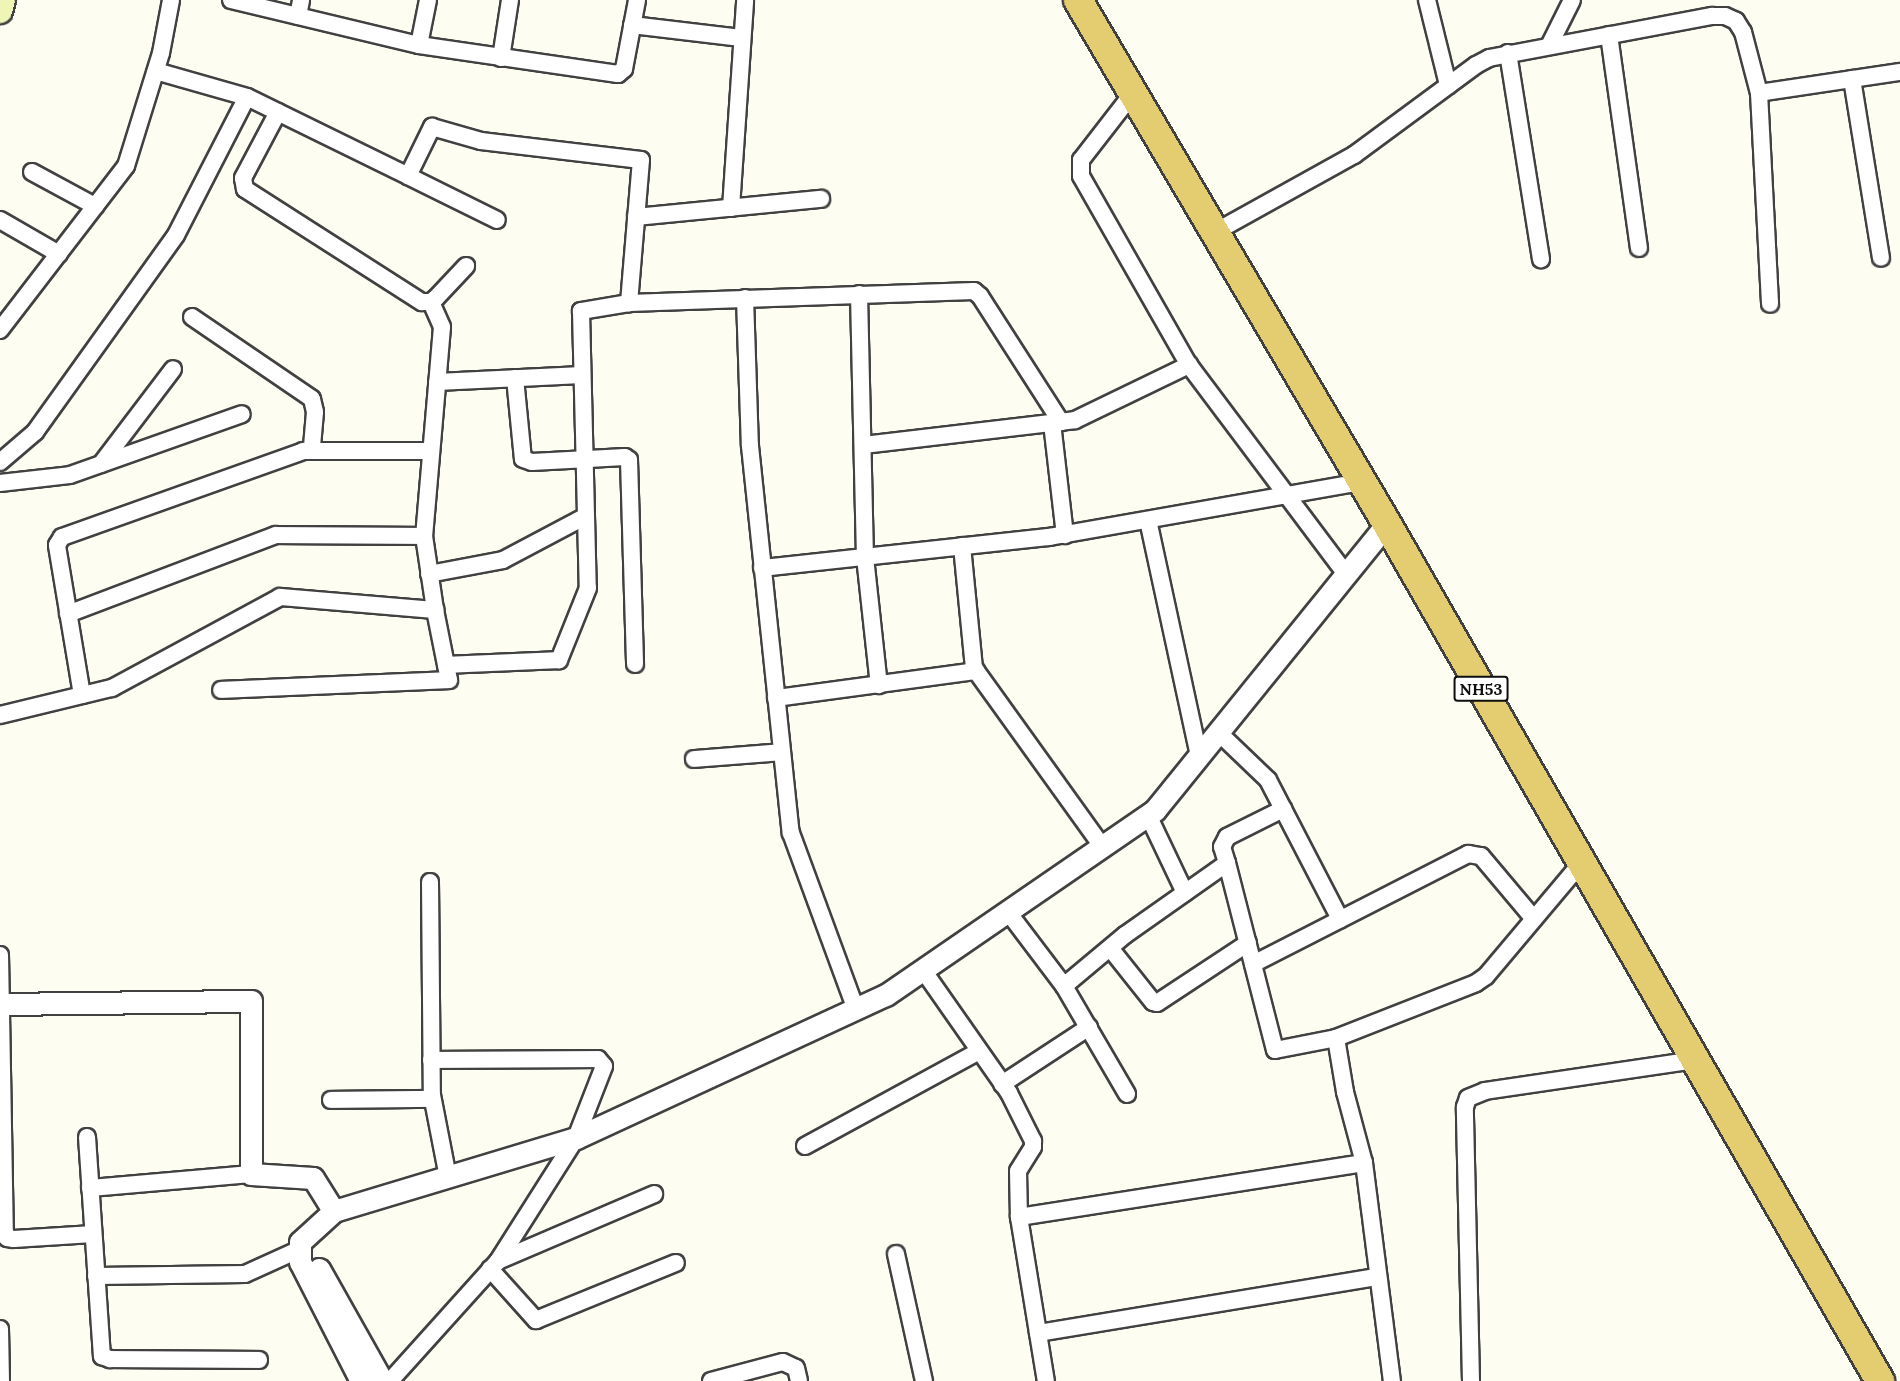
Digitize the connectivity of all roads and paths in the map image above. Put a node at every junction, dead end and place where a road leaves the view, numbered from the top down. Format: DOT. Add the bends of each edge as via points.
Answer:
graph roads {
  1 [pos="3,0"];
  2 [pos="171,0"];
  3 [pos="231,0"];
  4 [pos="428,0"];
  5 [pos="510,0"];
  6 [pos="637,0"];
  7 [pos="745,0"];
  8 [pos="1078,0"];
  9 [pos="1427,0"];
  10 [pos="1572,0"];
  11 [pos="299,8"];
  12 [pos="0,11"];
  13 [pos="632,25"];
  14 [pos="1609,35"];
  15 [pos="741,38"];
  16 [pos="419,45"];
  17 [pos="1549,46"];
  18 [pos="1508,53"];
  19 [pos="501,58"];
  20 [pos="156,71"];
  21 [pos="1900,72"];
  22 [pos="1852,79"];
  23 [pos="1448,85"];
  24 [pos="1133,93"];
  25 [pos="1759,93"];
  26 [pos="247,97"];
  27 [pos="278,112"];
  28 [pos="32,172"];
  29 [pos="408,176"];
  30 [pos="822,199"];
  31 [pos="95,206"];
  32 [pos="731,208"];
  33 [pos="636,217"];
  34 [pos="0,220"];
  35 [pos="497,220"];
  36 [pos="1215,232"];
  37 [pos="1639,248"];
  38 [pos="59,254"];
  39 [pos="1881,258"];
  40 [pos="1541,259"];
  41 [pos="466,266"];
  42 [pos="860,294"];
  43 [pos="745,298"];
  44 [pos="431,302"];
  45 [pos="629,303"];
  46 [pos="1770,304"];
  47 [pos="192,317"];
  48 [pos="0,330"];
  49 [pos="1190,365"];
  50 [pos="172,369"];
  51 [pos="582,375"];
  52 [pos="515,378"];
  53 [pos="437,382"];
  54 [pos="242,414"];
  55 [pos="1057,423"];
  56 [pos="863,445"];
  57 [pos="312,450"];
  58 [pos="431,451"];
  59 [pos="585,457"];
  60 [pos="0,462"];
  61 [pos="101,464"];
  62 [pos="1362,482"];
  63 [pos="0,483"];
  64 [pos="1288,495"];
  65 [pos="586,516"];
  66 [pos="1148,520"];
  67 [pos="1387,524"];
  68 [pos="1065,535"];
  69 [pos="424,536"];
  70 [pos="962,546"];
  71 [pos="865,556"];
  72 [pos="762,568"];
  73 [pos="429,574"];
  74 [pos="1346,574"];
  75 [pos="435,610"];
  76 [pos="68,614"];
  77 [pos="635,664"];
  78 [pos="446,665"];
  79 [pos="976,671"];
  80 [pos="879,685"];
  81 [pos="221,690"];
  82 [pos="82,695"];
  83 [pos="776,698"];
  84 [pos="0,715"];
  85 [pos="1218,732"];
  86 [pos="782,752"];
  87 [pos="1199,756"];
  88 [pos="694,759"];
  89 [pos="1283,809"];
  90 [pos="1148,815"];
  91 [pos="1102,846"];
  92 [pos="1581,863"];
  93 [pos="1227,864"];
  94 [pos="430,882"];
  95 [pos="1185,893"];
  96 [pos="1008,912"];
  97 [pos="1340,919"];
  98 [pos="1534,919"];
  99 [pos="1248,943"];
  100 [pos="1110,948"];
  101 [pos="0,956"];
  102 [pos="1253,964"];
  103 [pos="923,970"];
  104 [pos="1064,986"];
  105 [pos="1,1004"];
  106 [pos="855,1007"];
  107 [pos="1089,1028"];
  108 [pos="1336,1038"];
  109 [pos="979,1051"];
  110 [pos="431,1060"];
  111 [pos="1696,1060"];
  112 [pos="1002,1084"];
  113 [pos="1127,1094"];
  114 [pos="432,1099"];
  115 [pos="331,1100"];
  116 [pos="87,1137"];
  117 [pos="576,1138"];
  118 [pos="805,1146"];
  119 [pos="1364,1163"];
  120 [pos="251,1174"];
  121 [pos="448,1177"];
  122 [pos="90,1188"];
  123 [pos="654,1194"];
  124 [pos="334,1212"];
  125 [pos="1018,1217"];
  126 [pos="93,1234"];
  127 [pos="300,1245"];
  128 [pos="896,1254"];
  129 [pos="676,1263"];
  130 [pos="494,1265"];
  131 [pos="96,1276"];
  132 [pos="1377,1277"];
  133 [pos="0,1329"];
  134 [pos="1038,1333"];
  135 [pos="259,1360"];
  136 [pos="2,1381"];
  137 [pos="361,1381"];
  138 [pos="382,1381"];
  139 [pos="390,1381"];
  140 [pos="711,1381"];
  141 [pos="799,1381"];
  142 [pos="924,1381"];
  143 [pos="1046,1381"];
  144 [pos="1392,1381"];
  145 [pos="1471,1381"];
  146 [pos="1881,1381"];
  1 -- 12 [label="main road"];
  2 -- 20 [label="street"];
  3 -- 11 [label="street"];
  4 -- 16 [label="street"];
  5 -- 19 [label="street"];
  6 -- 13 [label="street"];
  7 -- 15 [label="street"];
  8 -- 24 [label="highway, NH53"];
  9 -- 23 [label="street"];
  10 -- 17 [label="street"];
  11 -- 16 [label="street"];
  13 -- 15 [label="street"];
  13 -- 19 [label="street" via="624,69 618,74"];
  14 -- 17 [label="street"];
  14 -- 25 [label="street" via="1725,16 1736,21 1743,32"];
  14 -- 37 [label="street"];
  15 -- 32 [label="street"];
  16 -- 19 [label="street"];
  17 -- 18 [label="street"];
  18 -- 23 [label="street" via="1476,65"];
  18 -- 40 [label="street"];
  20 -- 26 [label="street"];
  20 -- 31 [label="street" via="126,166"];
  21 -- 22 [label="street"];
  22 -- 25 [label="street"];
  22 -- 39 [label="street"];
  23 -- 36 [label="street" via="1354,155"];
  24 -- 36 [label="highway, NH53"];
  24 -- 49 [label="street" via="1081,160 1080,171"];
  25 -- 46 [label="street"];
  26 -- 27 [label="street"];
  26 -- 60 [label="street" via="176,235 35,432"];
  27 -- 29 [label="street"];
  27 -- 44 [label="street" via="243,178 244,189 422,302"];
  28 -- 31 [label="street"];
  29 -- 33 [label="street" via="432,127 481,141 640,160"];
  29 -- 35 [label="street"];
  30 -- 32 [label="street"];
  31 -- 38 [label="street"];
  32 -- 33 [label="street"];
  33 -- 45 [label="street"];
  34 -- 38 [label="street"];
  36 -- 62 [label="highway, NH53"];
  38 -- 48 [label="street"];
  41 -- 44 [label="street"];
  42 -- 43 [label="street"];
  42 -- 55 [label="street" via="974,291"];
  42 -- 56 [label="street"];
  43 -- 45 [label="street"];
  43 -- 72 [label="street" via="749,436"];
  44 -- 53 [label="street" via="442,327"];
  45 -- 51 [label="street" via="581,311"];
  47 -- 57 [label="street" via="312,399"];
  49 -- 55 [label="street" via="1087,417"];
  49 -- 64 [label="street"];
  50 -- 61 [label="street"];
  51 -- 52 [label="street"];
  51 -- 59 [label="street"];
  52 -- 53 [label="street"];
  52 -- 59 [label="street" via="523,459 532,462"];
  53 -- 58 [label="street"];
  54 -- 61 [label="street"];
  55 -- 56 [label="street"];
  55 -- 68 [label="street"];
  56 -- 71 [label="street"];
  57 -- 58 [label="street"];
  57 -- 76 [label="street" via="62,537 57,545"];
  58 -- 69 [label="street"];
  59 -- 65 [label="street"];
  59 -- 77 [label="street" via="629,460"];
  61 -- 63 [label="street" via="61,477"];
  62 -- 64 [label="street"];
  62 -- 67 [label="highway, NH53"];
  64 -- 66 [label="street"];
  64 -- 74 [label="street"];
  65 -- 73 [label="street" via="503,560"];
  65 -- 78 [label="street" via="588,588 559,660"];
  66 -- 68 [label="street"];
  66 -- 87 [label="street"];
  67 -- 74 [label="street"];
  67 -- 92 [label="highway, NH53"];
  68 -- 70 [label="street"];
  69 -- 73 [label="street"];
  69 -- 76 [label="street" via="276,535"];
  70 -- 71 [label="street"];
  70 -- 79 [label="street"];
  71 -- 72 [label="street"];
  71 -- 80 [label="street"];
  72 -- 83 [label="street"];
  73 -- 75 [label="street"];
  74 -- 85 [label="street"];
  75 -- 78 [label="street"];
  75 -- 82 [label="street" via="280,597 112,688"];
  76 -- 82 [label="street"];
  78 -- 81 [label="street" via="449,680"];
  79 -- 80 [label="street"];
  79 -- 91 [label="street"];
  80 -- 83 [label="street"];
  82 -- 84 [label="street"];
  83 -- 86 [label="street"];
  85 -- 87 [label="street"];
  85 -- 89 [label="street" via="1263,773"];
  86 -- 88 [label="street"];
  86 -- 106 [label="street" via="792,840"];
  87 -- 90 [label="street"];
  89 -- 93 [label="street" via="1227,837 1222,847"];
  89 -- 97 [label="street"];
  90 -- 91 [label="street"];
  90 -- 95 [label="street"];
  91 -- 96 [label="street"];
  92 -- 98 [label="street"];
  92 -- 111 [label="highway, NH53"];
  93 -- 95 [label="street"];
  93 -- 99 [label="street"];
  94 -- 110 [label="street"];
  95 -- 100 [label="street"];
  96 -- 103 [label="street"];
  96 -- 104 [label="street"];
  97 -- 98 [label="street" via="1474,853 1481,856"];
  97 -- 102 [label="street"];
  98 -- 108 [label="street" via="1476,983"];
  99 -- 100 [label="street" via="1157,1003"];
  99 -- 102 [label="street"];
  100 -- 104 [label="street"];
  101 -- 105 [label="street"];
  102 -- 108 [label="street" via="1275,1050"];
  103 -- 106 [label="street" via="886,995"];
  103 -- 109 [label="street"];
  104 -- 107 [label="street"];
  105 -- 120 [label="street" via="251,1001"];
  105 -- 126 [label="street" via="7,1238"];
  106 -- 117 [label="street"];
  107 -- 112 [label="street"];
  107 -- 113 [label="street"];
  108 -- 119 [label="street"];
  109 -- 112 [label="street"];
  109 -- 118 [label="street"];
  110 -- 114 [label="street"];
  110 -- 117 [label="street" via="601,1060 604,1066"];
  111 -- 145 [label="street" via="1485,1091 1468,1098 1465,1107"];
  111 -- 146 [label="highway, NH53"];
  112 -- 125 [label="street" via="1033,1141 1018,1171"];
  114 -- 115 [label="street"];
  114 -- 121 [label="street"];
  116 -- 122 [label="street"];
  117 -- 121 [label="street"];
  117 -- 130 [label="street"];
  119 -- 125 [label="street"];
  119 -- 132 [label="street"];
  120 -- 122 [label="street"];
  120 -- 124 [label="street" via="313,1178"];
  121 -- 124 [label="street"];
  122 -- 126 [label="street"];
  123 -- 130 [label="street"];
  124 -- 127 [label="street"];
  125 -- 134 [label="street"];
  126 -- 131 [label="street"];
  127 -- 131 [label="street" via="245,1274"];
  127 -- 137 [label="street" via="300,1262"];
  127 -- 138 [label="street" via="315,1262"];
  128 -- 142 [label="street"];
  129 -- 130 [label="street" via="536,1320"];
  130 -- 139 [label="street"];
  131 -- 135 [label="street" via="100,1352 105,1358"];
  132 -- 134 [label="street"];
  132 -- 144 [label="street"];
  133 -- 136 [label="street"];
  134 -- 143 [label="street"];
  140 -- 141 [label="street" via="783,1362 796,1368"];
}
